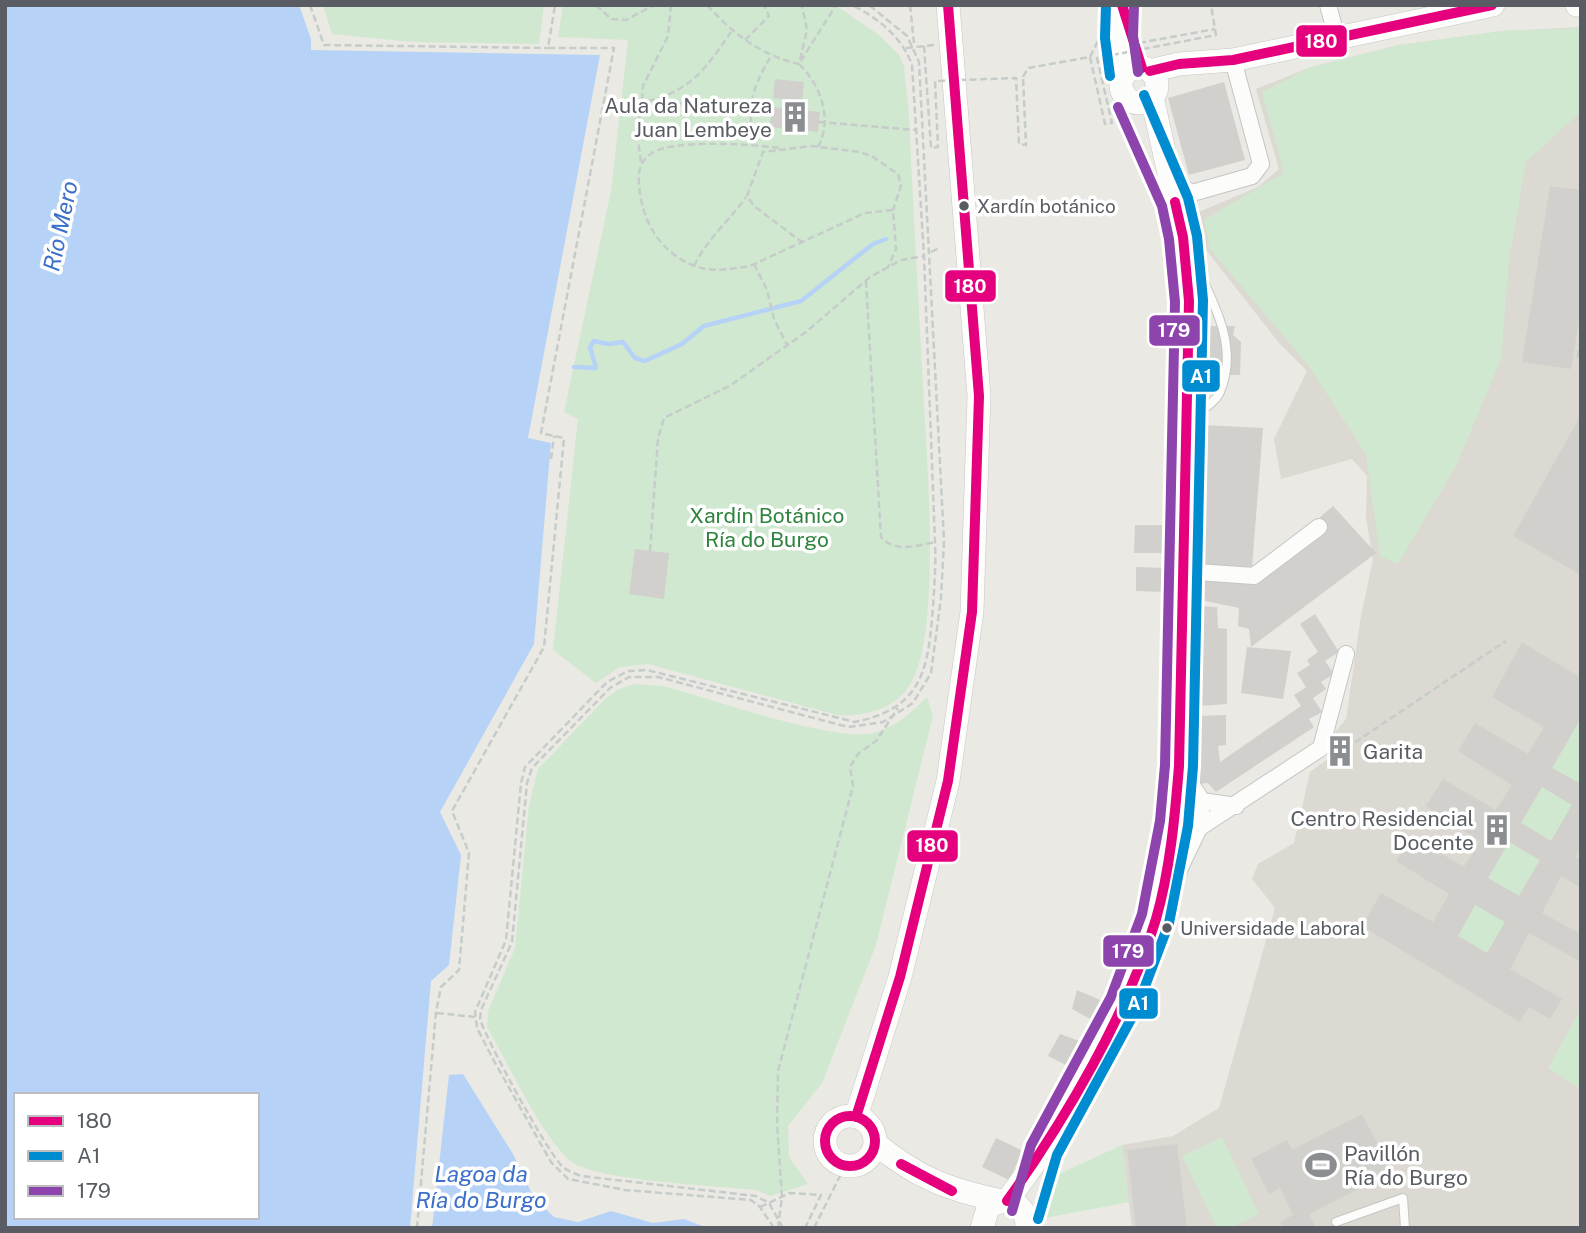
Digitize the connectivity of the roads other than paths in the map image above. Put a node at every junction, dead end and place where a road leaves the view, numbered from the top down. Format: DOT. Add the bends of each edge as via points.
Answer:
graph roads {
  1 [pos="948,5"];
  2 [pos="1121,5"];
  3 [pos="1328,5"];
  4 [pos="1493,5"];
  5 [pos="1417,13"];
  6 [pos="1336,38"];
  7 [pos="1226,60"];
  8 [pos="1143,83"];
  9 [pos="1172,191"];
  10 [pos="1183,237"];
  11 [pos="1187,422"];
  12 [pos="1319,527"];
  13 [pos="1183,571"];
  14 [pos="1346,654"];
  15 [pos="1179,766"];
  16 [pos="1202,801"];
  17 [pos="1236,806"];
  18 [pos="1174,815"];
  19 [pos="1199,828"];
  20 [pos="1156,918"];
  21 [pos="856,1117"];
  22 [pos="862,1157"];
  23 [pos="953,1191"];
  24 [pos="1015,1211"];
  25 [pos="1336,1222"];
  26 [pos="982,1225"];
  27 [pos="1405,1228"];
  1 -- 21 [label="street" via="979,396 971,612 948,781 900,977"];
  2 -- 8 [label="street" via="1119,37"];
  2 -- 8 [label="street" via="1144,42"];
  3 -- 6 [label="street"];
  4 -- 5 [label="street"];
  5 -- 6 [label="street"];
  6 -- 7 [label="street"];
  7 -- 8 [label="street"];
  7 -- 9 [label="street" via="1261,164 1252,176 1192,192"];
  8 -- 9 [label="street"];
  9 -- 10 [label="street"];
  10 -- 11 [label="street" via="1189,302 1181,360"];
  10 -- 11 [label="lane" via="1222,325 1228,357 1219,395"];
  11 -- 13 [label="street"];
  12 -- 13 [label="street" via="1254,576"];
  13 -- 15 [label="street"];
  14 -- 17 [label="street" via="1321,748"];
  15 -- 16 [label="street"];
  15 -- 18 [label="street"];
  16 -- 17 [label="street"];
  16 -- 18 [label="street" via="1189,801"];
  16 -- 19 [label="street"];
  17 -- 19 [label="street"];
  18 -- 19 [label="street" via="1188,829"];
  18 -- 20 [label="street"];
  19 -- 20 [label="street"];
  20 -- 24 [label="street" via="1124,1003"];
  21 -- 22 [label="street" via="870,1127"];
  21 -- 22 [label="street" via="834,1122 826,1135 827,1151 831,1158"];
  22 -- 23 [label="street" via="901,1164"];
  23 -- 24 [label="street"];
  23 -- 26 [label="street"];
  24 -- 26 [label="street" via="989,1208"];
  25 -- 27 [label="lane" via="1403,1198"];
}
